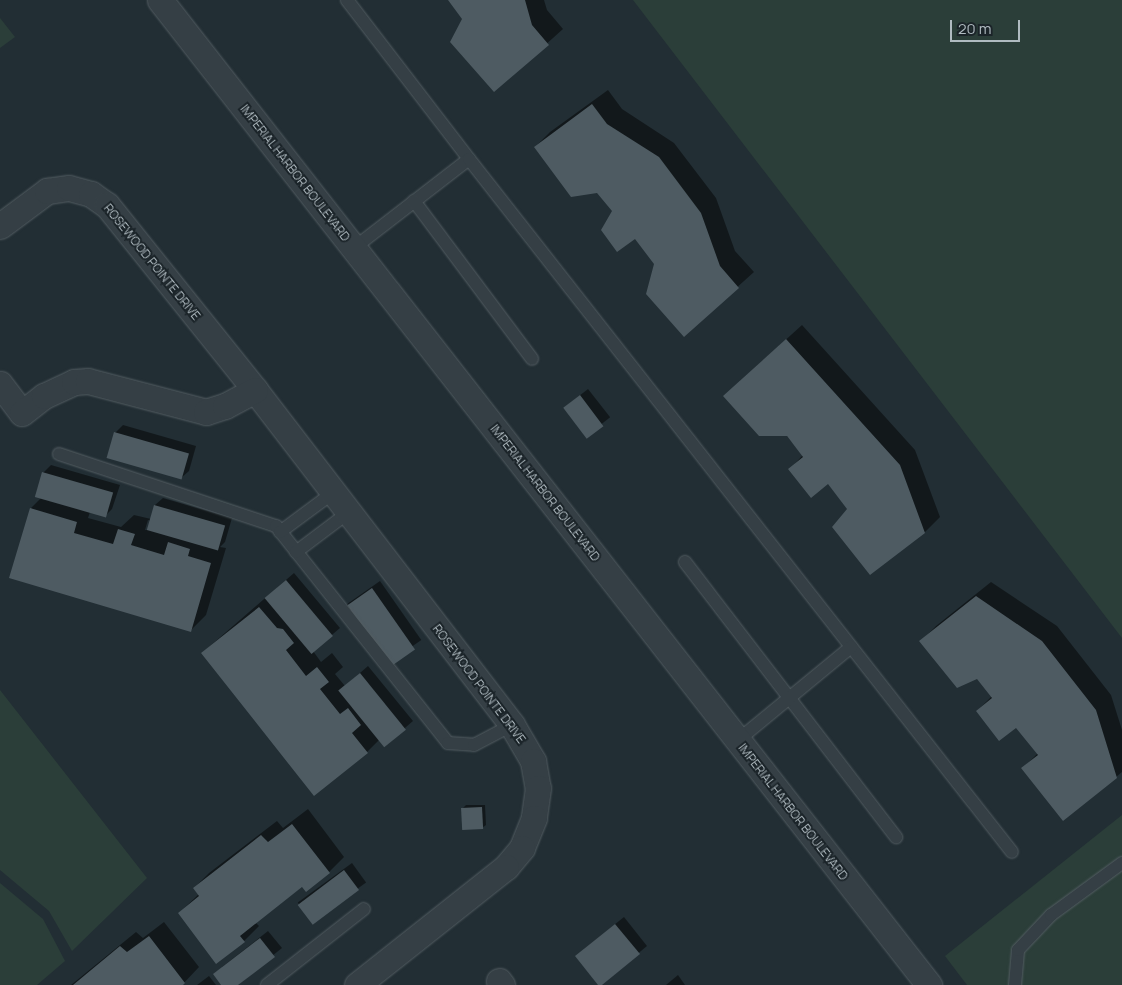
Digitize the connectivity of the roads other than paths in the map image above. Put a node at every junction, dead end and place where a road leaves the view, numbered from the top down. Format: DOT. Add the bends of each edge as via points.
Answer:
graph roads {
  1 [pos="160,0"];
  2 [pos="347,0"];
  3 [pos="469,159"];
  4 [pos="414,201"];
  5 [pos="0,226"];
  6 [pos="354,248"];
  7 [pos="532,359"];
  8 [pos="0,384"];
  9 [pos="255,390"];
  10 [pos="59,454"];
  11 [pos="334,492"];
  12 [pos="349,512"];
  13 [pos="280,532"];
  14 [pos="296,552"];
  15 [pos="685,562"];
  16 [pos="851,647"];
  17 [pos="789,699"];
  18 [pos="512,725"];
  19 [pos="737,741"];
  20 [pos="896,837"];
  21 [pos="1012,852"];
  22 [pos="1122,863"];
  23 [pos="364,909"];
  24 [pos="267,985"];
  25 [pos="357,985"];
  26 [pos="930,985"];
  27 [pos="1015,985"];
  1 -- 6 [label="street, IMPERIAL HARBOR BOULEVARD"];
  2 -- 3 [label="lane"];
  3 -- 4 [label="lane"];
  3 -- 16 [label="lane"];
  4 -- 6 [label="lane"];
  4 -- 7 [label="lane"];
  5 -- 9 [label="street, ROSEWOOD POINTE DRIVE" via="46,191 69,188 91,194 107,205"];
  6 -- 19 [label="street, IMPERIAL HARBOR BOULEVARD"];
  8 -- 9 [label="street" via="22,412 44,396 74,382 88,381 206,412"];
  9 -- 11 [label="street, ROSEWOOD POINTE DRIVE"];
  10 -- 13 [label="lane" via="276,526"];
  11 -- 12 [label="street, ROSEWOOD POINTE DRIVE"];
  11 -- 13 [label="lane"];
  12 -- 14 [label="lane"];
  12 -- 18 [label="street, ROSEWOOD POINTE DRIVE"];
  13 -- 14 [label="lane"];
  14 -- 18 [label="lane" via="448,742 474,746"];
  15 -- 17 [label="lane"];
  16 -- 17 [label="lane"];
  16 -- 21 [label="lane"];
  17 -- 19 [label="lane"];
  17 -- 20 [label="lane"];
  18 -- 25 [label="street, ROSEWOOD POINTE DRIVE" via="533,760 538,788 534,818 522,848 506,867"];
  19 -- 26 [label="street, IMPERIAL HARBOR BOULEVARD"];
  22 -- 27 [label="lane" via="1051,915 1018,950"];
  23 -- 24 [label="lane"];
}
